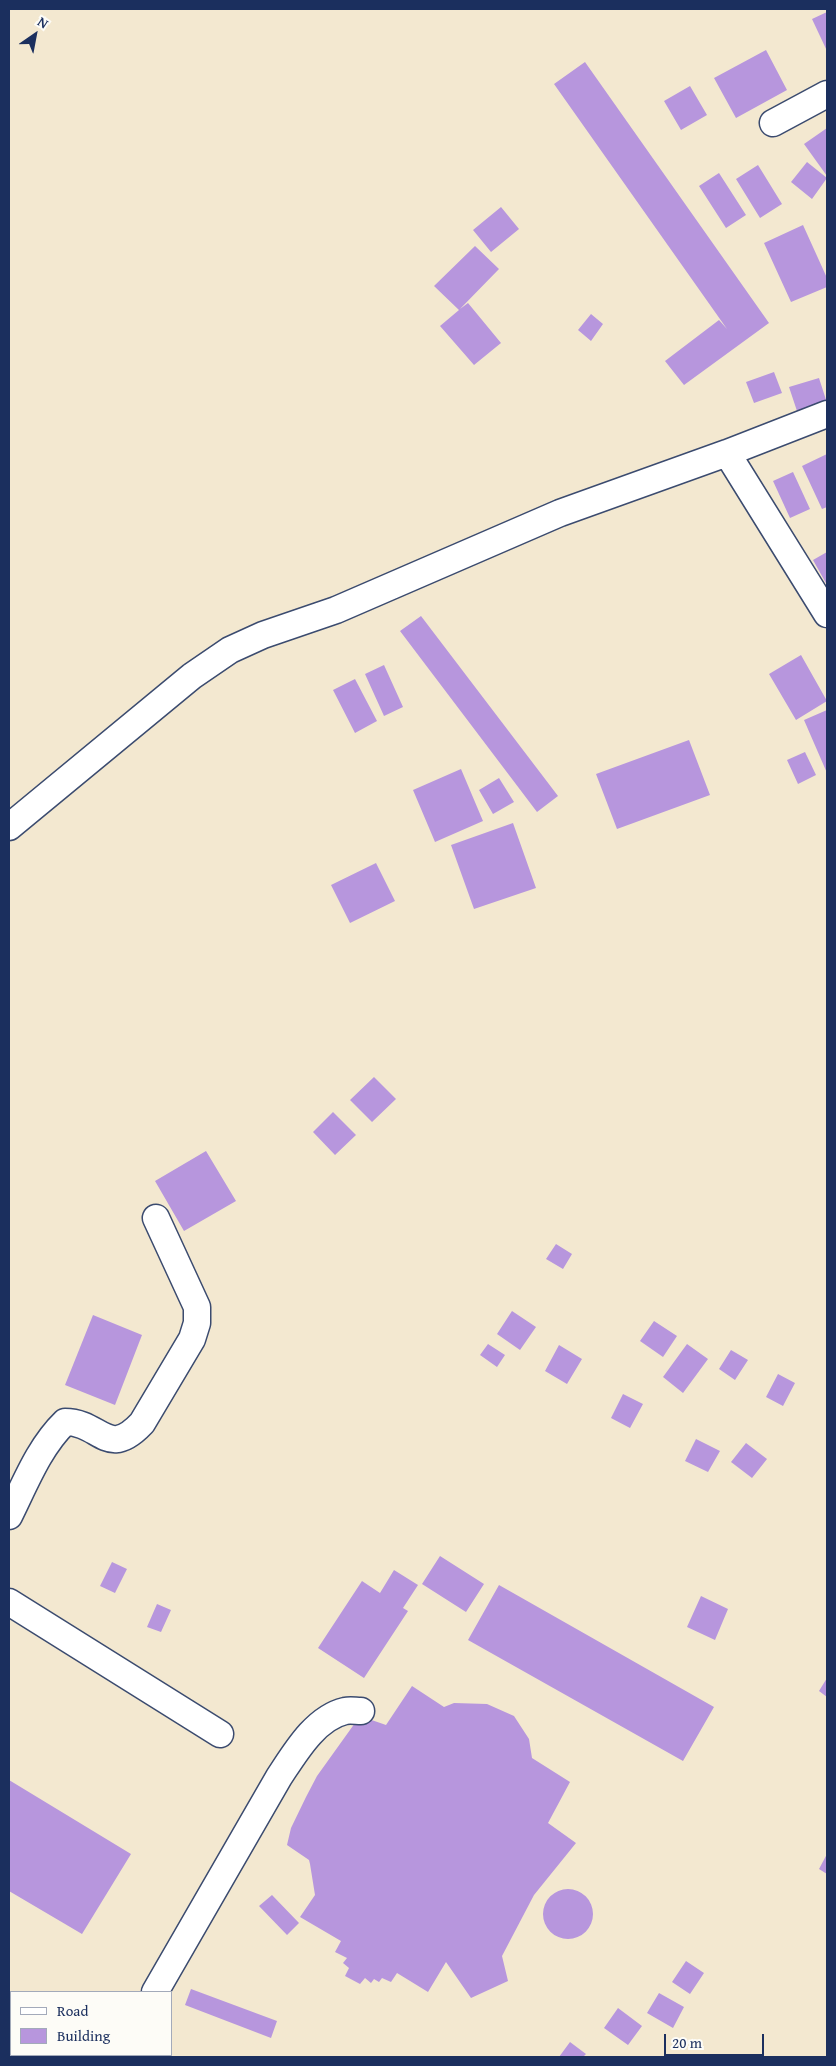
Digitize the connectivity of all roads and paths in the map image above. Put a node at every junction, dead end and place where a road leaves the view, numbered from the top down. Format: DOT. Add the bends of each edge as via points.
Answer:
graph roads {
  1 [pos="827,94"];
  2 [pos="773,123"];
  3 [pos="827,414"];
  4 [pos="727,453"];
  5 [pos="827,614"];
  6 [pos="9,827"];
  7 [pos="156,1218"];
  8 [pos="9,1516"];
  9 [pos="9,1602"];
  10 [pos="361,1712"];
  11 [pos="220,1734"];
  12 [pos="156,1991"];
  1 -- 2 [label="street"];
  3 -- 4 [label="street"];
  4 -- 5 [label="street"];
  4 -- 6 [label="street" via="560,513 336,610 230,650 192,676"];
  7 -- 8 [label="street" via="197,1307 192,1339 142,1424 131,1434 116,1440 79,1424 65,1422 33,1467"];
  9 -- 11 [label="street"];
  10 -- 12 [label="street" via="345,1711 325,1721 301,1744 279,1776"];
}
